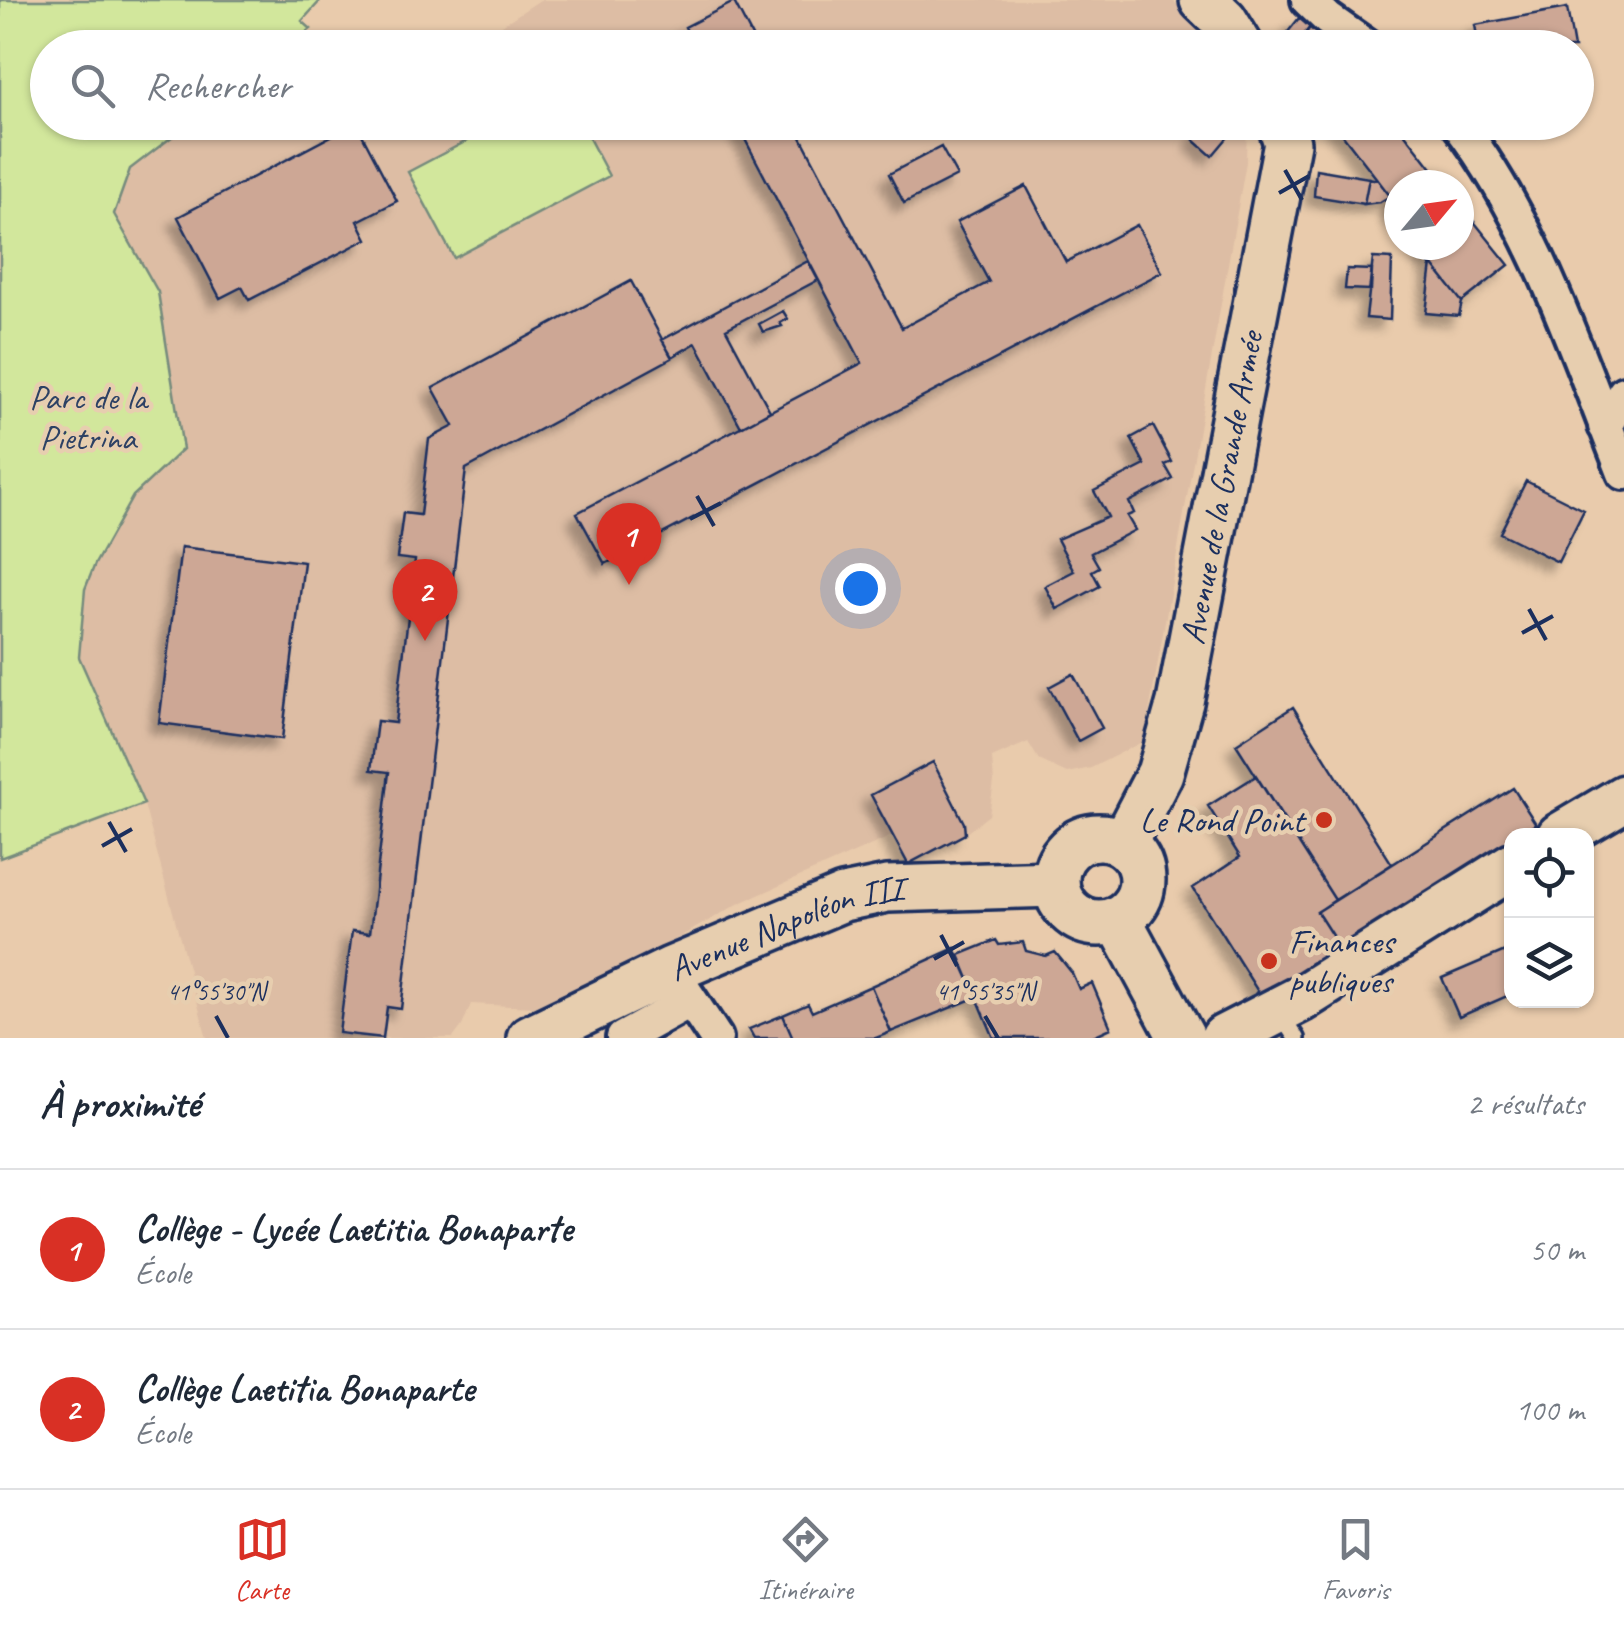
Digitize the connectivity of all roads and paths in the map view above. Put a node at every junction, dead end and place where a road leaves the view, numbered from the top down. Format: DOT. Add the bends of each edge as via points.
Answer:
graph roads {
  1 [pos="1203,0"];
  2 [pos="1327,6"];
  3 [pos="1230,30"];
  4 [pos="1351,30"];
  5 [pos="1286,140"];
  6 [pos="1470,140"];
  7 [pos="1624,393"];
  8 [pos="1605,426"];
  9 [pos="1624,473"];
  10 [pos="1624,798"];
  11 [pos="1573,828"];
  12 [pos="1124,844"];
  13 [pos="1504,872"];
  14 [pos="1056,884"];
  15 [pos="1118,918"];
  16 [pos="669,992"];
  17 [pos="1287,1024"];
  18 [pos="530,1038"];
  19 [pos="624,1038"];
  20 [pos="716,1038"];
  21 [pos="1182,1038"];
  22 [pos="1224,1038"];
  1 -- 3 [label="main road"];
  2 -- 4 [label="street"];
  5 -- 12 [label="main road, Avenue de la Grande Armée" via="1180,702 1160,772"];
  6 -- 8 [label="street" via="1535,253"];
  7 -- 8 [label="street"];
  8 -- 9 [label="street"];
  10 -- 11 [label="main road"];
  12 -- 14 [label="main road" via="1084,839 1063,857"];
  12 -- 15 [label="main road" via="1141,868 1142,883 1130,910"];
  13 -- 17 [label="main road"];
  14 -- 15 [label="main road" via="1073,914 1095,923"];
  14 -- 16 [label="main road, Avenue Napoléon III" via="886,888 844,898"];
  15 -- 21 [label="main road"];
  16 -- 18 [label="main road, Avenue Napoléon III"];
  16 -- 19 [label="street"];
  16 -- 20 [label="street"];
  17 -- 22 [label="main road"];
}
